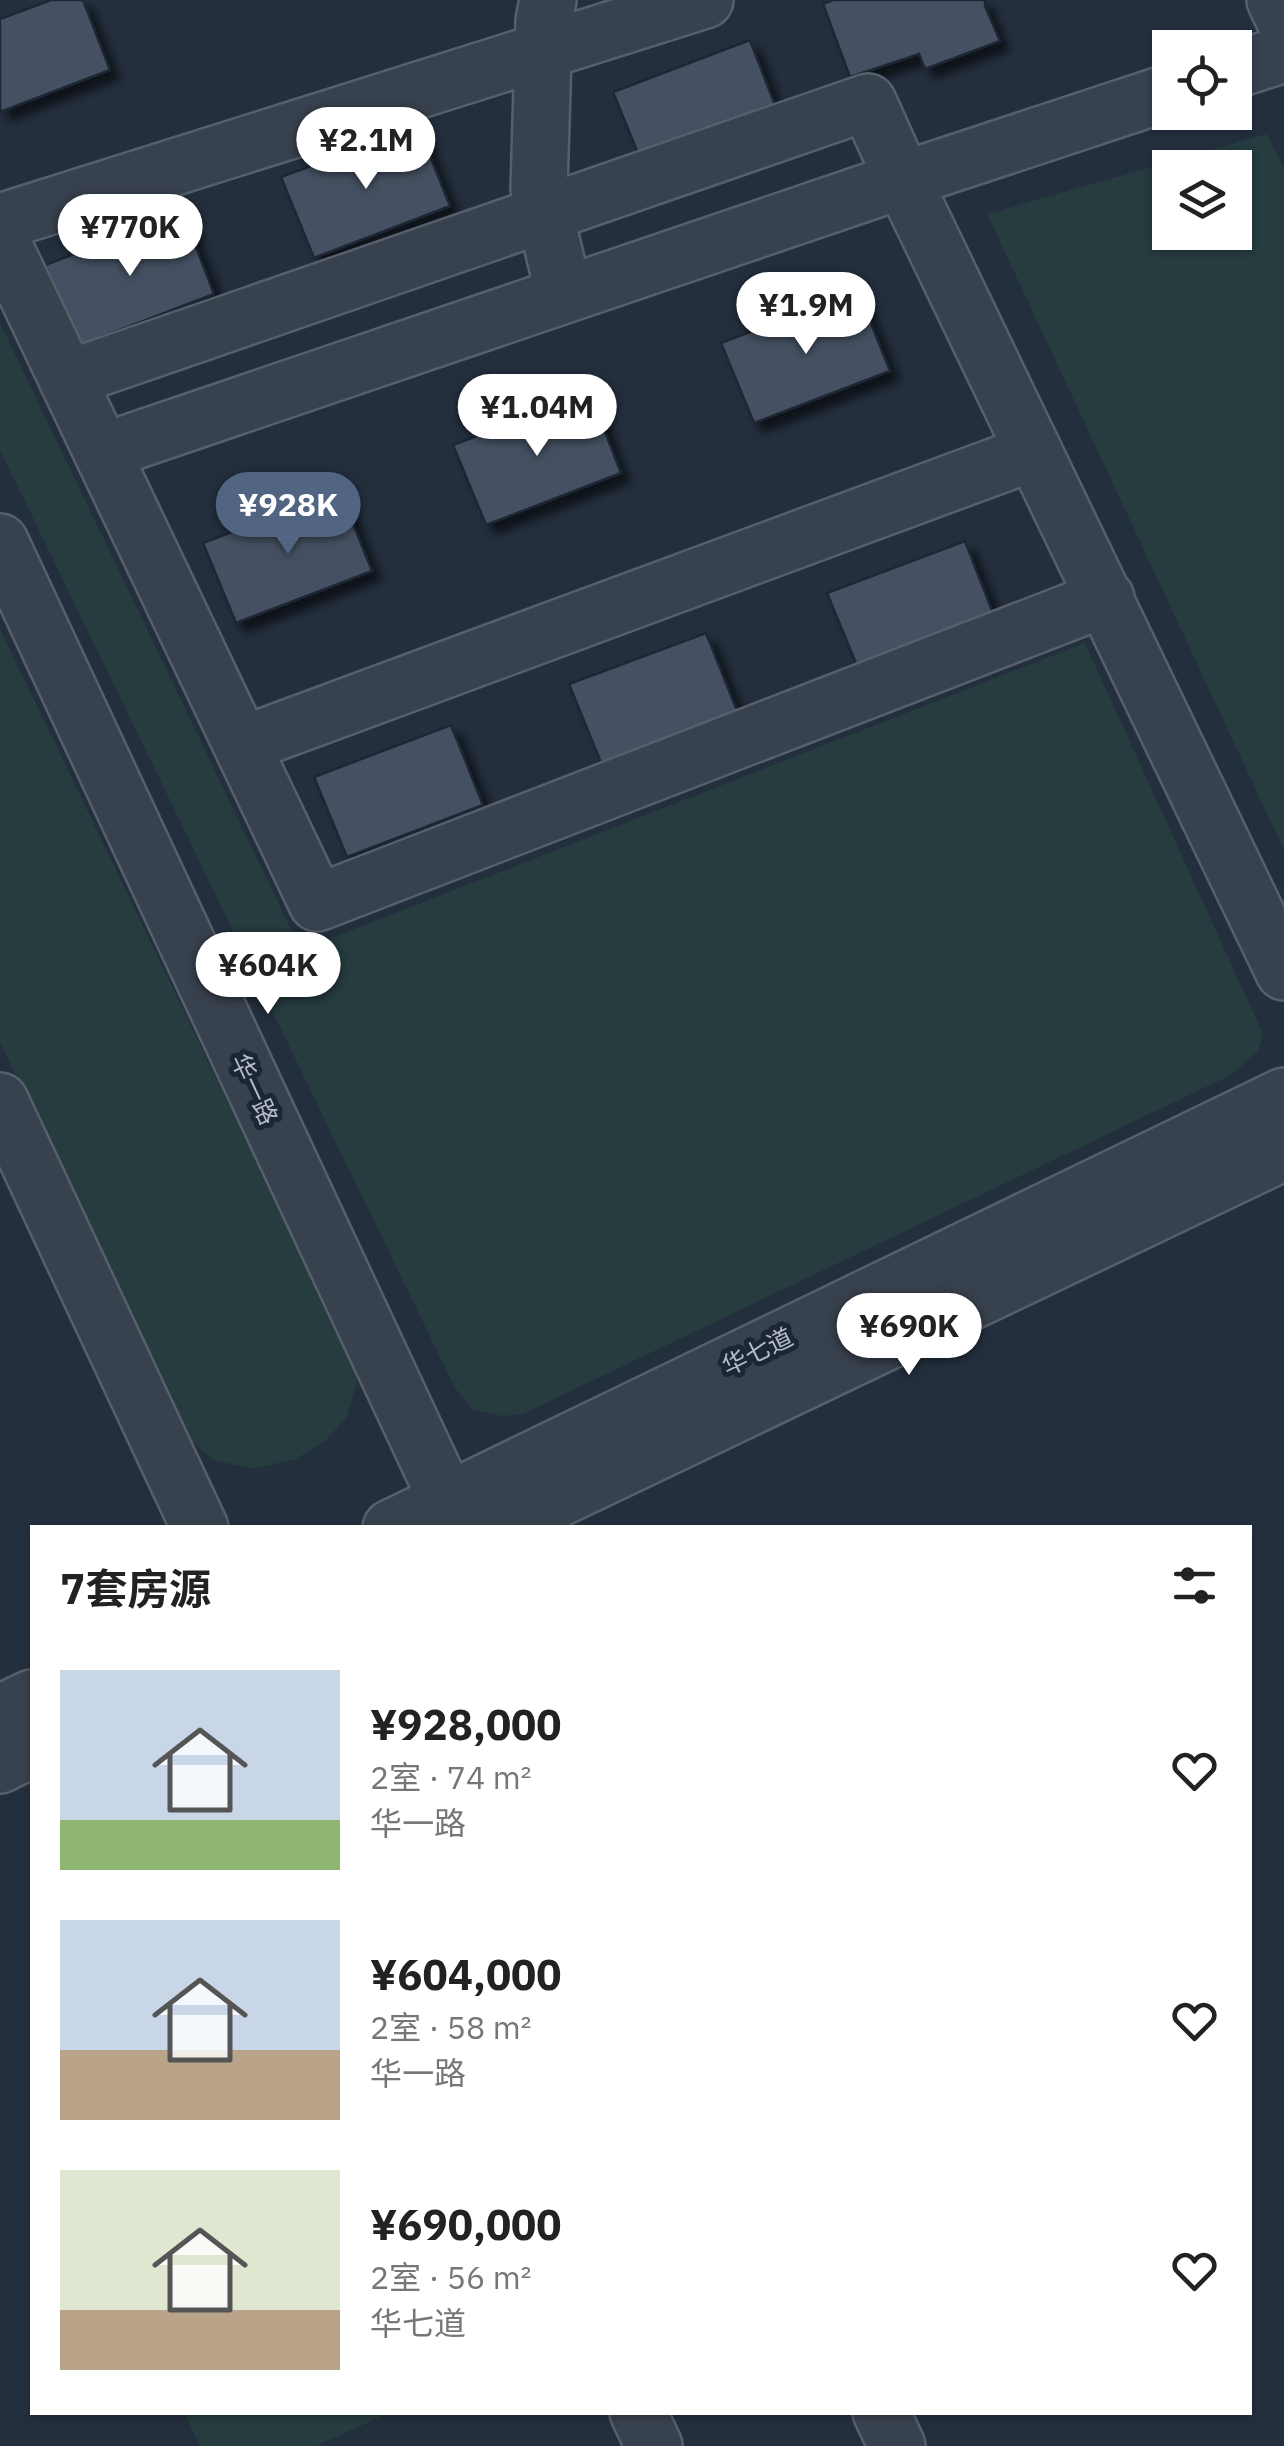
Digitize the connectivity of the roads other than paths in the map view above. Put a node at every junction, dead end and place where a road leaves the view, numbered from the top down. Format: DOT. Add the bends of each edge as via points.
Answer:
graph roads {
  1 [pos="705,0"];
  2 [pos="1275,0"];
  3 [pos="1284,19"];
  4 [pos="546,26"];
  5 [pos="1284,54"];
  6 [pos="1252,64"];
  7 [pos="1152,98"];
  8 [pos="904,180"];
  9 [pos="545,214"];
  10 [pos="0,222"];
  11 [pos="0,238"];
  12 [pos="564,294"];
  13 [pos="67,379"];
  14 [pos="102,452"];
  15 [pos="1034,452"];
  16 [pos="0,542"];
  17 [pos="1106,598"];
  18 [pos="242,744"];
  19 [pos="1284,972"];
  20 [pos="1284,1096"];
  21 [pos="0,1101"];
  22 [pos="1284,1152"];
  23 [pos="454,1514"];
  24 [pos="199,1525"];
  25 [pos="404,1525"];
  26 [pos="503,1525"];
  27 [pos="30,1699"];
  28 [pos="0,1714"];
  29 [pos="30,1750"];
  30 [pos="0,1764"];
  31 [pos="639,2415"];
  32 [pos="882,2415"];
  33 [pos="654,2446"];
  34 [pos="897,2446"];
  1 -- 4 [label="street"];
  2 -- 3 [label="street"];
  4 -- 9 [label="street" via="539,189"];
  4 -- 10 [label="street"];
  5 -- 6 [label="street"];
  7 -- 8 [label="street"];
  8 -- 9 [label="street" via="868,102"];
  8 -- 12 [label="street"];
  8 -- 15 [label="street"];
  9 -- 12 [label="street"];
  9 -- 13 [label="street"];
  11 -- 13 [label="street"];
  12 -- 14 [label="street"];
  13 -- 14 [label="street"];
  14 -- 18 [label="street"];
  15 -- 17 [label="street"];
  15 -- 18 [label="street"];
  16 -- 23 [label="street, 华一路"];
  17 -- 18 [label="street" via="317,902"];
  17 -- 19 [label="street"];
  20 -- 23 [label="street, 华七道"];
  21 -- 24 [label="street"];
  22 -- 26 [label="street, 华七道"];
  23 -- 25 [label="street, 华七道"];
  27 -- 28 [label="street"];
  29 -- 30 [label="street"];
  31 -- 33 [label="street"];
  32 -- 34 [label="street"];
}
